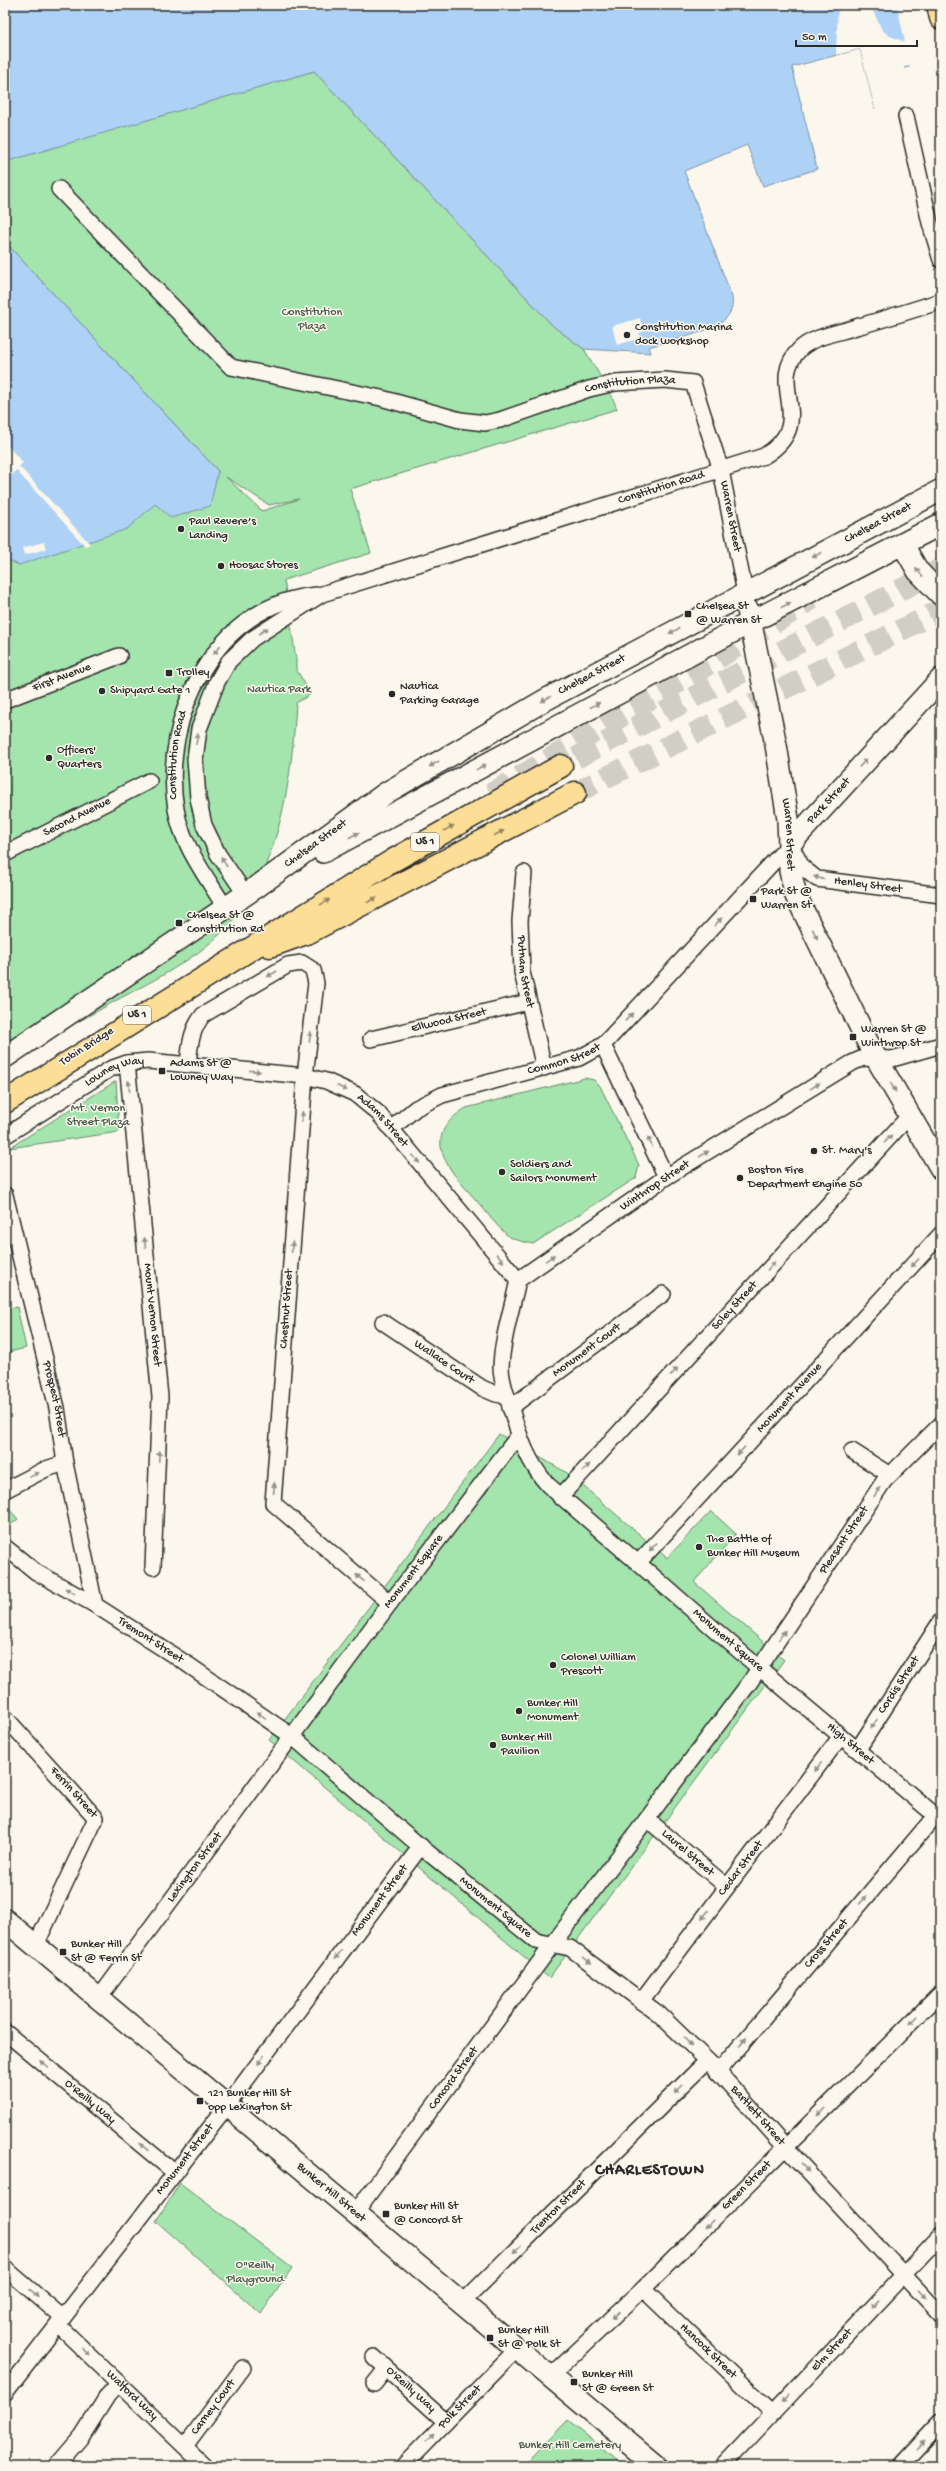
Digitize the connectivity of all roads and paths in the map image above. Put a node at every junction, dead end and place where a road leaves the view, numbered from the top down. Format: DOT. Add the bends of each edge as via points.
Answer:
graph roads {
  1 [pos="938,5"];
  2 [pos="941,18"];
  3 [pos="906,116"];
  4 [pos="59,189"];
  5 [pos="941,260"];
  6 [pos="941,301"];
  7 [pos="721,470"];
  8 [pos="941,490"];
  9 [pos="941,524"];
  10 [pos="903,545"];
  11 [pos="745,593"];
  12 [pos="322,594"];
  13 [pos="941,595"];
  14 [pos="751,622"];
  15 [pos="119,656"];
  16 [pos="941,679"];
  17 [pos="5,700"];
  18 [pos="561,766"];
  19 [pos="149,781"];
  20 [pos="575,793"];
  21 [pos="790,844"];
  22 [pos="5,854"];
  23 [pos="524,873"];
  24 [pos="252,890"];
  25 [pos="941,895"];
  26 [pos="226,909"];
  27 [pos="296,929"];
  28 [pos="270,930"];
  29 [pos="528,1002"];
  30 [pos="371,1039"];
  31 [pos="603,1045"];
  32 [pos="941,1045"];
  33 [pos="5,1057"];
  34 [pos="876,1058"];
  35 [pos="127,1063"];
  36 [pos="188,1064"];
  37 [pos="544,1068"];
  38 [pos="305,1076"];
  39 [pos="5,1101"];
  40 [pos="910,1115"];
  41 [pos="391,1129"];
  42 [pos="5,1136"];
  43 [pos="941,1169"];
  44 [pos="666,1177"];
  45 [pos="5,1195"];
  46 [pos="10,1231"];
  47 [pos="941,1234"];
  48 [pos="518,1280"];
  49 [pos="663,1294"];
  50 [pos="383,1322"];
  51 [pos="508,1402"];
  52 [pos="941,1424"];
  53 [pos="518,1435"];
  54 [pos="852,1451"];
  55 [pos="65,1463"];
  56 [pos="890,1475"];
  57 [pos="5,1490"];
  58 [pos="560,1497"];
  59 [pos="5,1547"];
  60 [pos="638,1563"];
  61 [pos="153,1567"];
  62 [pos="390,1603"];
  63 [pos="95,1606"];
  64 [pos="941,1621"];
  65 [pos="759,1667"];
  66 [pos="5,1717"];
  67 [pos="841,1736"];
  68 [pos="293,1737"];
  69 [pos="858,1749"];
  70 [pos="938,1818"];
  71 [pos="648,1819"];
  72 [pos="421,1846"];
  73 [pos="727,1887"];
  74 [pos="5,1920"];
  75 [pos="552,1944"];
  76 [pos="36,1945"];
  77 [pos="941,1993"];
  78 [pos="99,1998"];
  79 [pos="641,2001"];
  80 [pos="5,2032"];
  81 [pos="712,2066"];
  82 [pos="226,2107"];
  83 [pos="785,2147"];
  84 [pos="174,2172"];
  85 [pos="355,2213"];
  86 [pos="941,2234"];
  87 [pos="5,2268"];
  88 [pos="903,2274"];
  89 [pos="643,2289"];
  90 [pos="462,2303"];
  91 [pos="941,2315"];
  92 [pos="61,2321"];
  93 [pos="517,2348"];
  94 [pos="374,2357"];
  95 [pos="243,2368"];
  96 [pos="386,2369"];
  97 [pos="551,2376"];
  98 [pos="119,2383"];
  99 [pos="374,2384"];
  100 [pos="5,2394"];
  101 [pos="772,2413"];
  102 [pos="446,2422"];
  103 [pos="941,2422"];
  104 [pos="185,2446"];
  105 [pos="58,2464"];
  106 [pos="205,2466"];
  107 [pos="403,2466"];
  108 [pos="657,2466"];
  109 [pos="723,2466"];
  110 [pos="900,2466"];
  1 -- 2 [label="main road"];
  3 -- 5 [label="street"];
  4 -- 7 [label="street, Constitution Plaza" via="231,367 381,398 449,418 485,423 615,383 665,380 689,382 693,383"];
  6 -- 7 [label="street, Constitution Road" via="821,338 801,348 787,371 786,382 792,419 784,440 764,456"];
  7 -- 11 [label="street, Warren Street"];
  7 -- 12 [label="street, Constitution Road"];
  8 -- 11 [label="main road, Chelsea Street, one-way"];
  9 -- 10 [label="main road, Chelsea Street"];
  13 -- 10 [label="main road, one-way" via="918,571"];
  14 -- 10 [label="main road, Chelsea Street, one-way"];
  11 -- 14 [label="main road, Warren Street"];
  11 -- 24 [label="main road, Chelsea Street, one-way" via="545,700 392,789"];
  24 -- 12 [label="street, Constitution Road, one-way" via="218,854 201,816 195,772 195,747 199,729 217,682 242,647 272,624"];
  12 -- 26 [label="street, Constitution Road, one-way" via="281,601 263,610 235,631 202,672 180,724 173,780 176,810 184,837"];
  14 -- 21 [label="main road, Warren Street" via="777,753"];
  24 -- 14 [label="main road, Chelsea Street, one-way"];
  15 -- 17 [label="street, First Avenue"];
  21 -- 16 [label="main road, Park Street, one-way"];
  27 -- 18 [label="main road, US 1, one-way" via="417,846"];
  19 -- 22 [label="street, Second Avenue"];
  27 -- 20 [label="main road, one-way"];
  25 -- 21 [label="street, Henley Street, one-way" via="817,879 802,867"];
  31 -- 21 [label="street, Park Street, one-way"];
  21 -- 34 [label="main road, Warren Street, one-way" via="790,870 796,896"];
  23 -- 29 [label="street, Putnam Street" via="520,946"];
  24 -- 26 [label="main road, Chelsea Street"];
  26 -- 33 [label="main road, Chelsea Street"];
  27 -- 39 [label="main road, Tobin Bridge / US 1" via="235,958"];
  28 -- 39 [label="main road, Tobin Bridge / US 1"];
  29 -- 30 [label="street, Ellwood Street"];
  29 -- 37 [label="street, Putnam Street"];
  31 -- 37 [label="street, Common Street" via="579,1058"];
  44 -- 31 [label="street, Common Street, one-way"];
  32 -- 34 [label="street, Winthrop Street" via="892,1059"];
  34 -- 40 [label="main road, Warren Street, one-way"];
  44 -- 34 [label="street, Winthrop Street, one-way" via="852,1063 860,1059"];
  35 -- 36 [label="street, Lowney Way"];
  35 -- 42 [label="street, Lowney Way" via="110,1069"];
  61 -- 35 [label="street, Mount Vernon Street, one-way" via="160,1397"];
  36 -- 38 [label="street, Adams Street, one-way"];
  38 -- 36 [label="street, Chestnut Street, one-way" via="316,983 315,973 308,965 298,963 288,965 203,1015 195,1024"];
  37 -- 41 [label="street, Common Street" via="442,1094 416,1108"];
  38 -- 41 [label="street, Adams Street, one-way" via="326,1080 355,1094"];
  62 -- 38 [label="street, Chestnut Street, one-way" via="273,1503"];
  40 -- 43 [label="main road, Warren Street"];
  58 -- 40 [label="street, Soley Street, one-way"];
  41 -- 48 [label="street, Adams Street, one-way"];
  48 -- 44 [label="street, Winthrop Street, one-way"];
  45 -- 46 [label="street, Prospect Street"];
  46 -- 55 [label="street, Prospect Street" via="57,1408"];
  47 -- 60 [label="street, Monument Avenue, one-way"];
  48 -- 51 [label="street" via="501,1359"];
  49 -- 51 [label="street, Monument Court"];
  50 -- 51 [label="street, Wallace Court" via="482,1388"];
  51 -- 53 [label="street"];
  52 -- 56 [label="street, Pleasant Street"];
  53 -- 58 [label="street, Monument Square" via="532,1464"];
  53 -- 62 [label="street, Monument Square"];
  54 -- 56 [label="street"];
  57 -- 55 [label="street, one-way" via="46,1469"];
  55 -- 63 [label="street, Prospect Street"];
  65 -- 56 [label="street, Pleasant Street, one-way"];
  58 -- 60 [label="street, Monument Square"];
  63 -- 59 [label="street, Tremont Street, one-way" via="36,1572"];
  60 -- 65 [label="street, Monument Square"];
  62 -- 68 [label="street, Monument Square"];
  68 -- 63 [label="street, Tremont Street, one-way" via="187,1664"];
  64 -- 69 [label="street, Cordis Street, one-way"];
  65 -- 67 [label="street, High Street"];
  65 -- 71 [label="street, Monument Square"];
  66 -- 76 [label="street, Ferrin Street" via="96,1818"];
  67 -- 69 [label="street, High Street"];
  67 -- 73 [label="street, Cedar Street, one-way"];
  68 -- 72 [label="street, Monument Square"];
  68 -- 78 [label="street, Lexington Street"];
  69 -- 70 [label="street, High Street"];
  81 -- 70 [label="street, Cross Street, one-way"];
  71 -- 73 [label="street, Laurel Street"];
  71 -- 75 [label="street, Monument Square"];
  72 -- 75 [label="street, Monument Square" via="536,1941"];
  72 -- 82 [label="street, Monument Street, one-way"];
  73 -- 79 [label="street, Cedar Street, one-way"];
  74 -- 76 [label="main road, Bunker Hill Street"];
  75 -- 79 [label="street, Bartlett Street, one-way" via="570,1948"];
  75 -- 85 [label="street, Concord Street"];
  76 -- 78 [label="main road, Bunker Hill Street"];
  77 -- 83 [label="street, Green Street, one-way"];
  78 -- 82 [label="main road, Bunker Hill Street"];
  79 -- 81 [label="street, Bartlett Street, one-way" via="674,2028"];
  84 -- 80 [label="street, O'Reilly Way, one-way"];
  81 -- 83 [label="street, Bartlett Street"];
  81 -- 90 [label="street, Trenton Street, one-way"];
  82 -- 84 [label="street, Monument Street"];
  82 -- 85 [label="main road, Bunker Hill Street"];
  83 -- 88 [label="street, Bartlett Street, one-way"];
  83 -- 89 [label="street, Green Street, one-way"];
  84 -- 92 [label="street, Monument Street"];
  85 -- 90 [label="main road, Bunker Hill Street"];
  86 -- 88 [label="street, Elm Street"];
  87 -- 92 [label="street, Walford Way, one-way"];
  88 -- 91 [label="street, Bartlett Street, one-way"];
  88 -- 101 [label="street, Elm Street, one-way"];
  89 -- 97 [label="street, Green Street, one-way"];
  89 -- 101 [label="street, Hancock Street"];
  90 -- 93 [label="main road, Bunker Hill Street"];
  92 -- 98 [label="street, Walford Way, one-way"];
  92 -- 100 [label="street, Monument Street"];
  93 -- 97 [label="main road, Bunker Hill Street"];
  93 -- 102 [label="street, Polk Street"];
  94 -- 96 [label="street, O'Reilly Way"];
  95 -- 104 [label="street, Carney Court"];
  96 -- 99 [label="street"];
  96 -- 102 [label="street, O'Reilly Way"];
  97 -- 108 [label="main road, Bunker Hill Street"];
  98 -- 104 [label="street, Walford Way"];
  98 -- 105 [label="street" via="108,2395 82,2436"];
  101 -- 109 [label="street, Elm Street"];
  107 -- 102 [label="street, Polk Street, one-way"];
  110 -- 103 [label="street, one-way"];
  104 -- 106 [label="street, Walford Way"];
}
